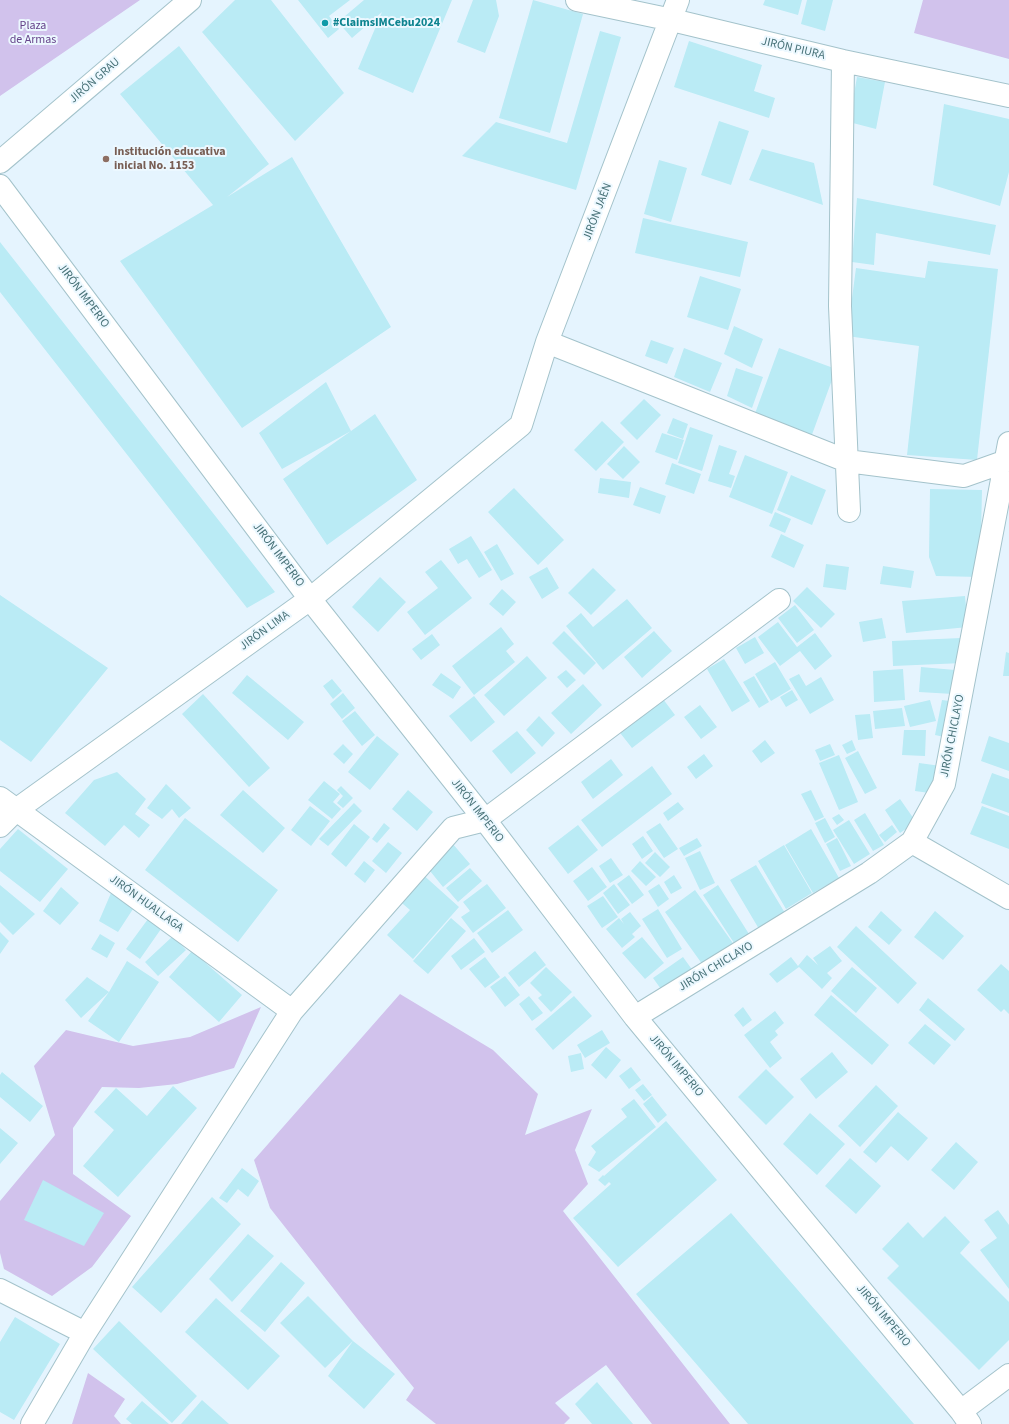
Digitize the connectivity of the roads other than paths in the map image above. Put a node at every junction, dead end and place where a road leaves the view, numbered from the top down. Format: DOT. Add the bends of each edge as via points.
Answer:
graph roads {
  1 [pos="190,0"];
  2 [pos="577,0"];
  3 [pos="675,10"];
  4 [pos="843,61"];
  5 [pos="1009,96"];
  6 [pos="0,162"];
  7 [pos="0,186"];
  8 [pos="548,342"];
  9 [pos="521,425"];
  10 [pos="1008,455"];
  11 [pos="847,461"];
  12 [pos="849,511"];
  13 [pos="310,598"];
  14 [pos="779,600"];
  15 [pos="8,804"];
  16 [pos="485,820"];
  17 [pos="0,826"];
  18 [pos="912,842"];
  19 [pos="1009,898"];
  20 [pos="292,1011"];
  21 [pos="635,1016"];
  22 [pos="0,1290"];
  23 [pos="85,1334"];
  24 [pos="1009,1375"];
  25 [pos="966,1417"];
  26 [pos="32,1424"];
  1 -- 6 [label="street, JIRÓN GRAU"];
  2 -- 3 [label="street, JIRÓN PIURA"];
  3 -- 4 [label="street, JIRÓN PIURA"];
  3 -- 8 [label="street, JIRÓN JAÉN"];
  4 -- 5 [label="street, JIRÓN PIURA"];
  4 -- 11 [label="street" via="840,306"];
  7 -- 13 [label="street, JIRÓN IMPERIO"];
  8 -- 9 [label="street, JIRÓN JAÉN"];
  8 -- 11 [label="street"];
  9 -- 13 [label="street, JIRÓN LIMA"];
  10 -- 11 [label="street" via="964,476"];
  10 -- 18 [label="street, JIRÓN CHICLAYO" via="944,784"];
  11 -- 12 [label="street"];
  13 -- 15 [label="street, JIRÓN LIMA"];
  13 -- 16 [label="street, JIRÓN IMPERIO"];
  14 -- 16 [label="street"];
  15 -- 17 [label="street, JIRÓN LIMA"];
  15 -- 20 [label="street, JIRÓN HUALLAGA"];
  16 -- 20 [label="street" via="453,828"];
  16 -- 21 [label="street, JIRÓN IMPERIO"];
  18 -- 19 [label="street"];
  18 -- 21 [label="street, JIRÓN CHICLAYO" via="870,873"];
  20 -- 23 [label="street"];
  21 -- 25 [label="street, JIRÓN IMPERIO"];
  22 -- 23 [label="street"];
  23 -- 26 [label="street"];
  24 -- 25 [label="street"];
}
